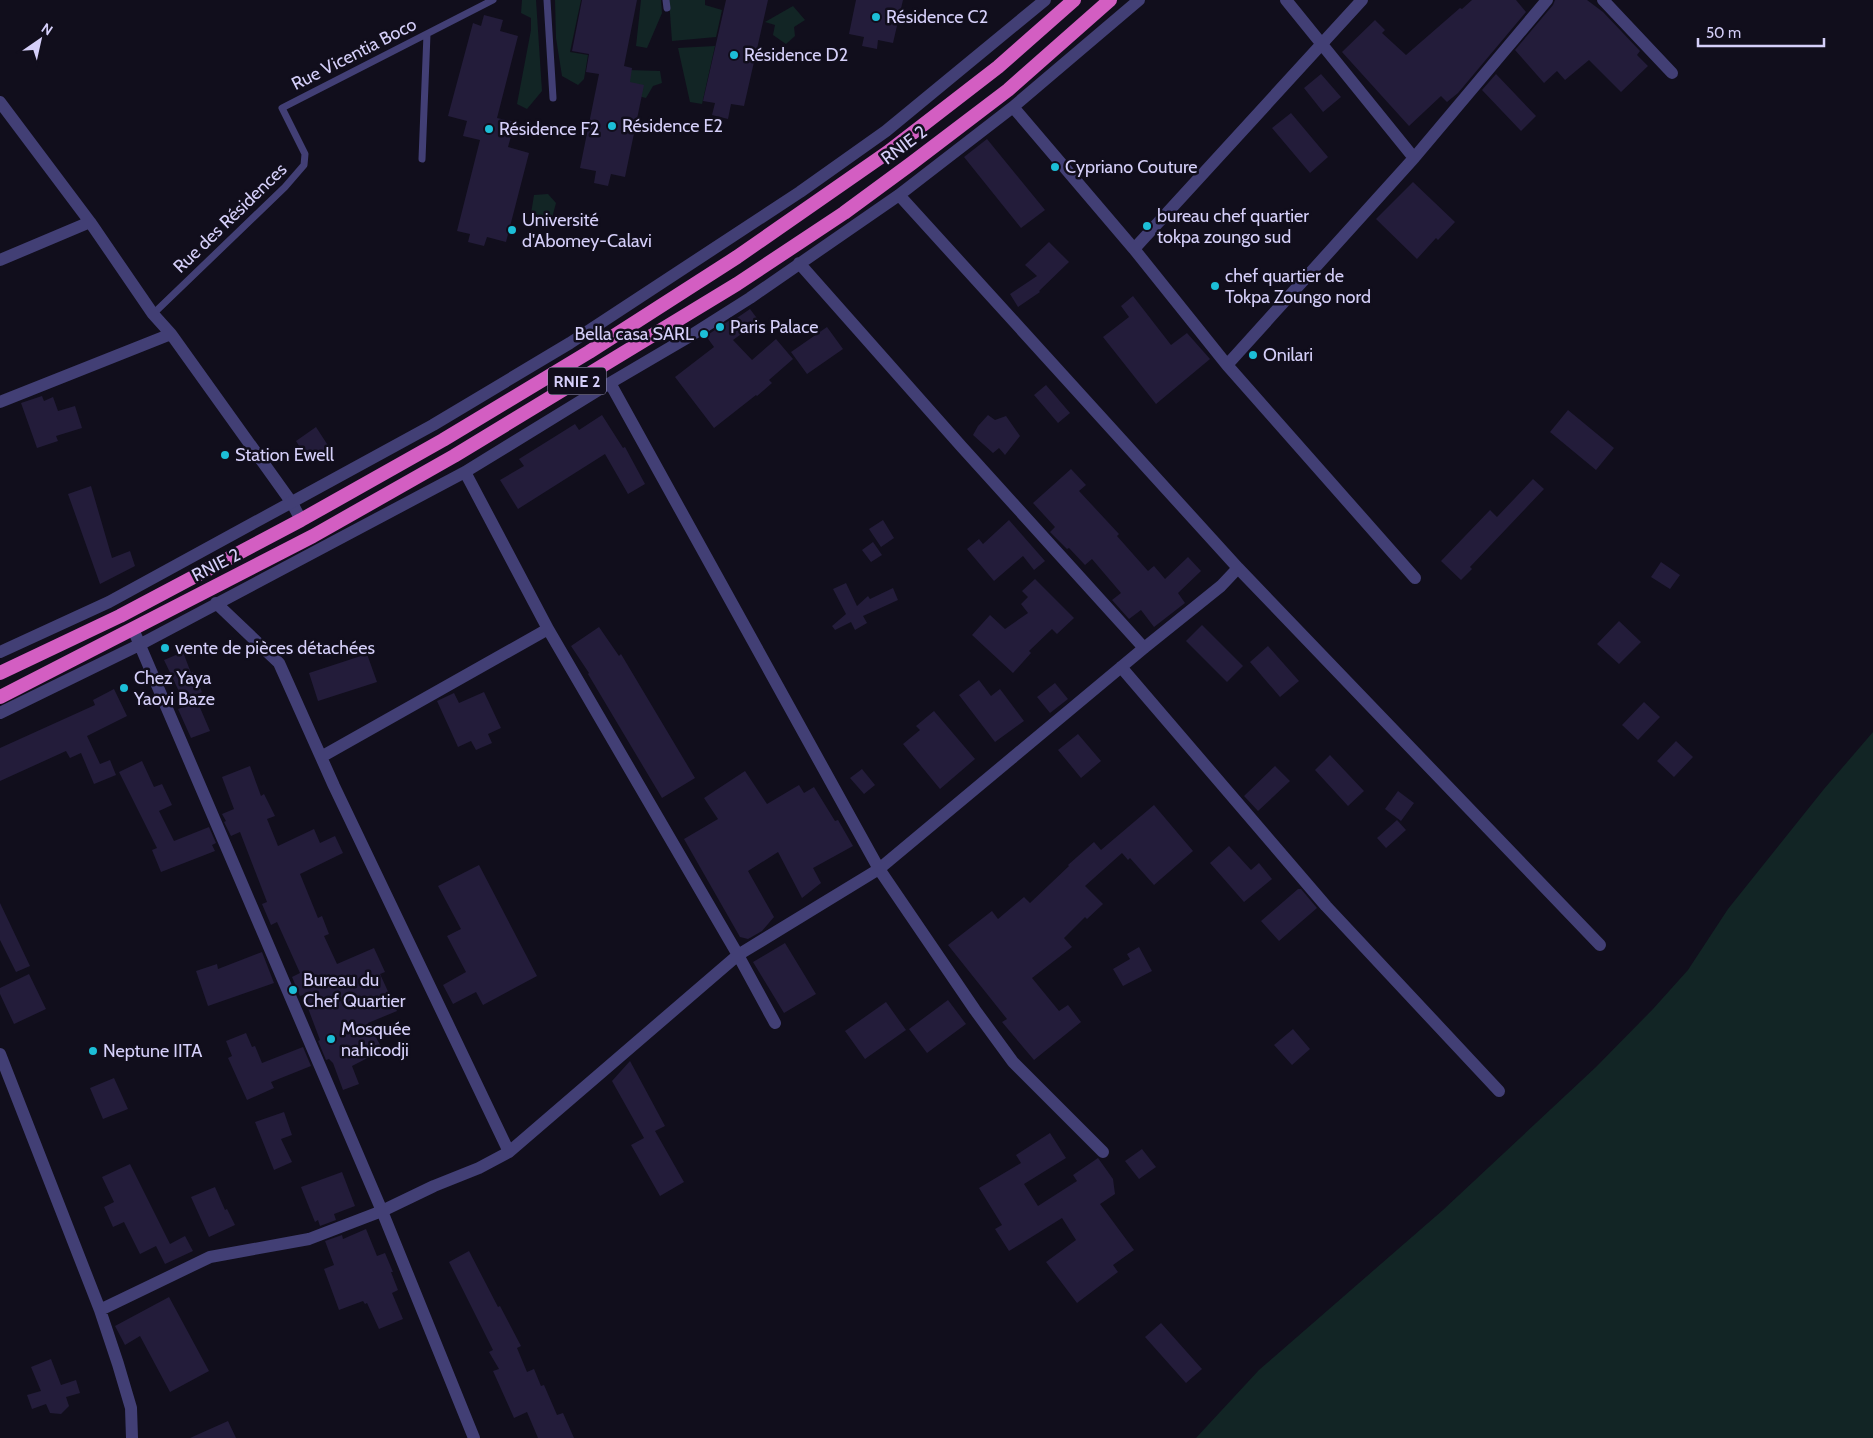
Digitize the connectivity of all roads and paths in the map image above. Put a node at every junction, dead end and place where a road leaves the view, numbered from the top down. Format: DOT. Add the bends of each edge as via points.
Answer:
graph roads {
  1 [pos="493,0"];
  2 [pos="547,0"];
  3 [pos="666,0"];
  4 [pos="1045,0"];
  5 [pos="1074,0"];
  6 [pos="1110,0"];
  7 [pos="1139,0"];
  8 [pos="1286,0"];
  9 [pos="1362,0"];
  10 [pos="1547,0"];
  11 [pos="1602,0"];
  12 [pos="667,8"];
  13 [pos="427,34"];
  14 [pos="1321,44"];
  15 [pos="1672,73"];
  16 [pos="553,98"];
  17 [pos="0,102"];
  18 [pos="1013,107"];
  19 [pos="282,108"];
  20 [pos="1414,158"];
  21 [pos="422,159"];
  22 [pos="899,195"];
  23 [pos="90,222"];
  24 [pos="1134,249"];
  25 [pos="0,260"];
  26 [pos="799,263"];
  27 [pos="153,314"];
  28 [pos="172,334"];
  29 [pos="1227,365"];
  30 [pos="610,383"];
  31 [pos="0,402"];
  32 [pos="465,472"];
  33 [pos="292,503"];
  34 [pos="301,520"];
  35 [pos="1238,568"];
  36 [pos="1415,578"];
  37 [pos="216,604"];
  38 [pos="133,629"];
  39 [pos="548,629"];
  40 [pos="140,644"];
  41 [pos="1144,648"];
  42 [pos="0,652"];
  43 [pos="1121,667"];
  44 [pos="0,673"];
  45 [pos="0,697"];
  46 [pos="0,713"];
  47 [pos="321,757"];
  48 [pos="879,869"];
  49 [pos="1600,945"];
  50 [pos="738,955"];
  51 [pos="775,1023"];
  52 [pos="0,1054"];
  53 [pos="1499,1091"];
  54 [pos="509,1152"];
  55 [pos="1103,1152"];
  56 [pos="382,1211"];
  57 [pos="100,1310"];
  58 [pos="132,1438"];
  59 [pos="474,1438"];
  1 -- 13 [label="lane, Rue Vicentia Boco"];
  2 -- 16 [label="lane"];
  3 -- 12 [label="lane"];
  4 -- 33 [label="street" via="886,131 800,192 570,343"];
  5 -- 34 [label="highway, RNIE 2 / RNIE 2" via="998,67 902,141 737,257 589,352"];
  6 -- 38 [label="highway, RNIE 2 / RNIE 2" via="1008,90 844,213 737,284 454,456 321,532"];
  7 -- 18 [label="street"];
  8 -- 14 [label="street"];
  9 -- 14 [label="street"];
  10 -- 20 [label="street"];
  11 -- 15 [label="street"];
  13 -- 19 [label="lane, Rue Vicentia Boco"];
  13 -- 21 [label="lane"];
  14 -- 20 [label="street"];
  14 -- 24 [label="street"];
  17 -- 23 [label="street"];
  18 -- 22 [label="street"];
  18 -- 24 [label="street"];
  19 -- 27 [label="lane, Rue des Résidences" via="305,154 304,165"];
  20 -- 29 [label="street"];
  22 -- 26 [label="street"];
  22 -- 35 [label="street"];
  23 -- 25 [label="street"];
  23 -- 27 [label="street"];
  24 -- 29 [label="street"];
  26 -- 30 [label="street" via="750,298"];
  26 -- 41 [label="street"];
  27 -- 28 [label="street"];
  28 -- 31 [label="street"];
  28 -- 33 [label="street"];
  29 -- 36 [label="street"];
  30 -- 32 [label="street"];
  30 -- 48 [label="street"];
  32 -- 37 [label="street"];
  32 -- 39 [label="street"];
  33 -- 34 [label="street"];
  33 -- 42 [label="street" via="109,602"];
  34 -- 44 [label="highway, RNIE 2 / RNIE 2" via="120,616"];
  35 -- 41 [label="street" via="1221,586"];
  35 -- 49 [label="street"];
  37 -- 40 [label="street"];
  37 -- 47 [label="street" via="279,663"];
  38 -- 40 [label="street"];
  38 -- 45 [label="highway, RNIE 2 / RNIE 2"];
  39 -- 47 [label="street"];
  39 -- 50 [label="street"];
  40 -- 46 [label="street"];
  40 -- 56 [label="street"];
  41 -- 43 [label="street"];
  43 -- 48 [label="street"];
  43 -- 53 [label="street" via="1326,906"];
  47 -- 54 [label="street"];
  48 -- 50 [label="street"];
  48 -- 55 [label="street" via="1013,1062"];
  50 -- 51 [label="street"];
  50 -- 54 [label="street"];
  52 -- 57 [label="street"];
  54 -- 56 [label="street"];
  56 -- 57 [label="street" via="309,1239 210,1256"];
  56 -- 59 [label="street"];
  57 -- 58 [label="street" via="131,1408"];
}
